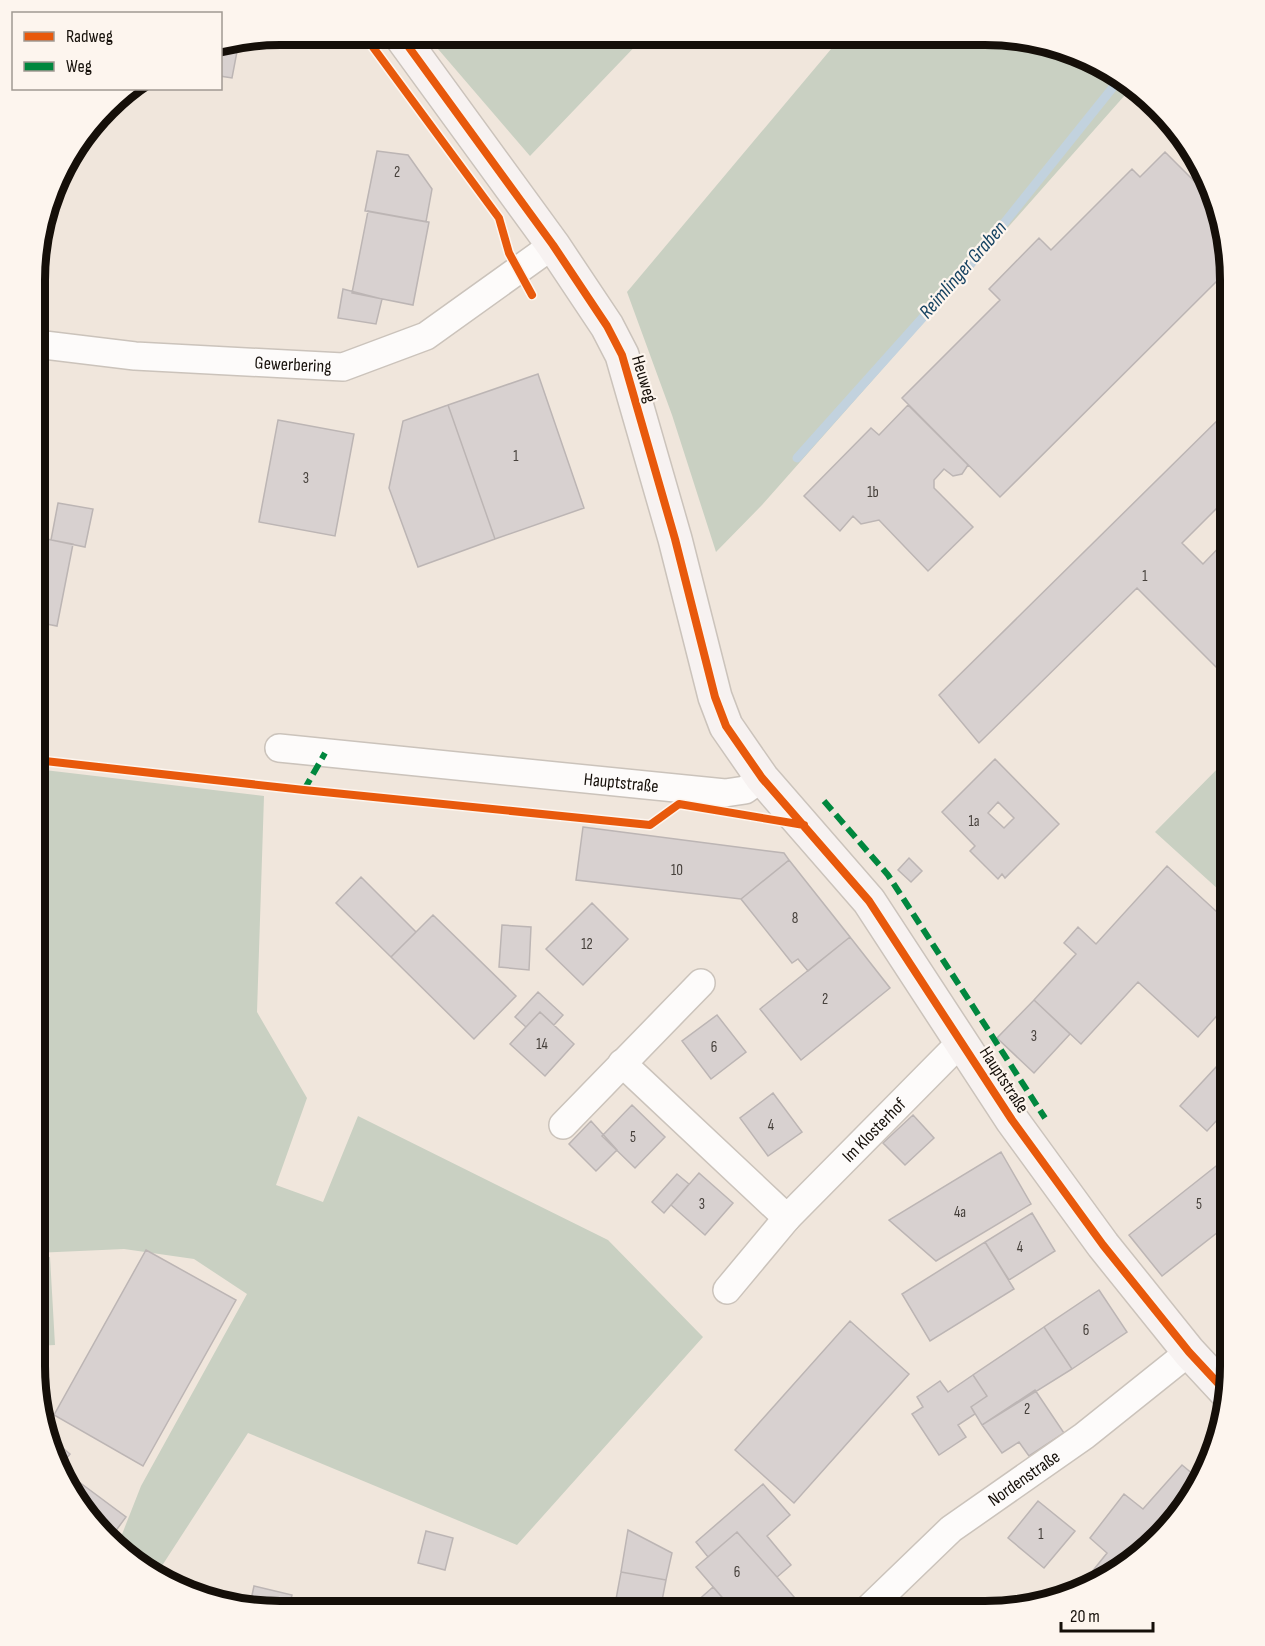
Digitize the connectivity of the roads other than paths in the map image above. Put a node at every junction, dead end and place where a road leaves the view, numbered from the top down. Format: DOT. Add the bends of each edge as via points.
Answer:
graph roads {
  1 [pos="407,45"];
  2 [pos="553,245"];
  3 [pos="45,345"];
  4 [pos="279,748"];
  5 [pos="762,778"];
  6 [pos="701,983"];
  7 [pos="961,1042"];
  8 [pos="622,1063"];
  9 [pos="563,1125"];
  10 [pos="787,1218"];
  11 [pos="727,1290"];
  12 [pos="1189,1352"];
  13 [pos="1219,1384"];
  14 [pos="876,1601"];
  1 -- 2 [label="street, Heuweg"];
  2 -- 3 [label="street, Gewerbering" via="426,336 343,367 135,356"];
  2 -- 5 [label="street, Heuweg" via="608,326 622,356 715,697 726,726"];
  4 -- 5 [label="street, Hauptstraße" via="725,793 745,790"];
  5 -- 7 [label="street, Hauptstraße" via="869,902"];
  6 -- 8 [label="street"];
  7 -- 10 [label="street, Im Klosterhof"];
  7 -- 12 [label="street, Hauptstraße" via="1070,1200"];
  8 -- 9 [label="street"];
  8 -- 10 [label="street"];
  10 -- 11 [label="street, Im Klosterhof"];
  12 -- 13 [label="street, Hauptstraße"];
  12 -- 14 [label="street, Nordenstraße" via="1084,1436 951,1529"];
}
